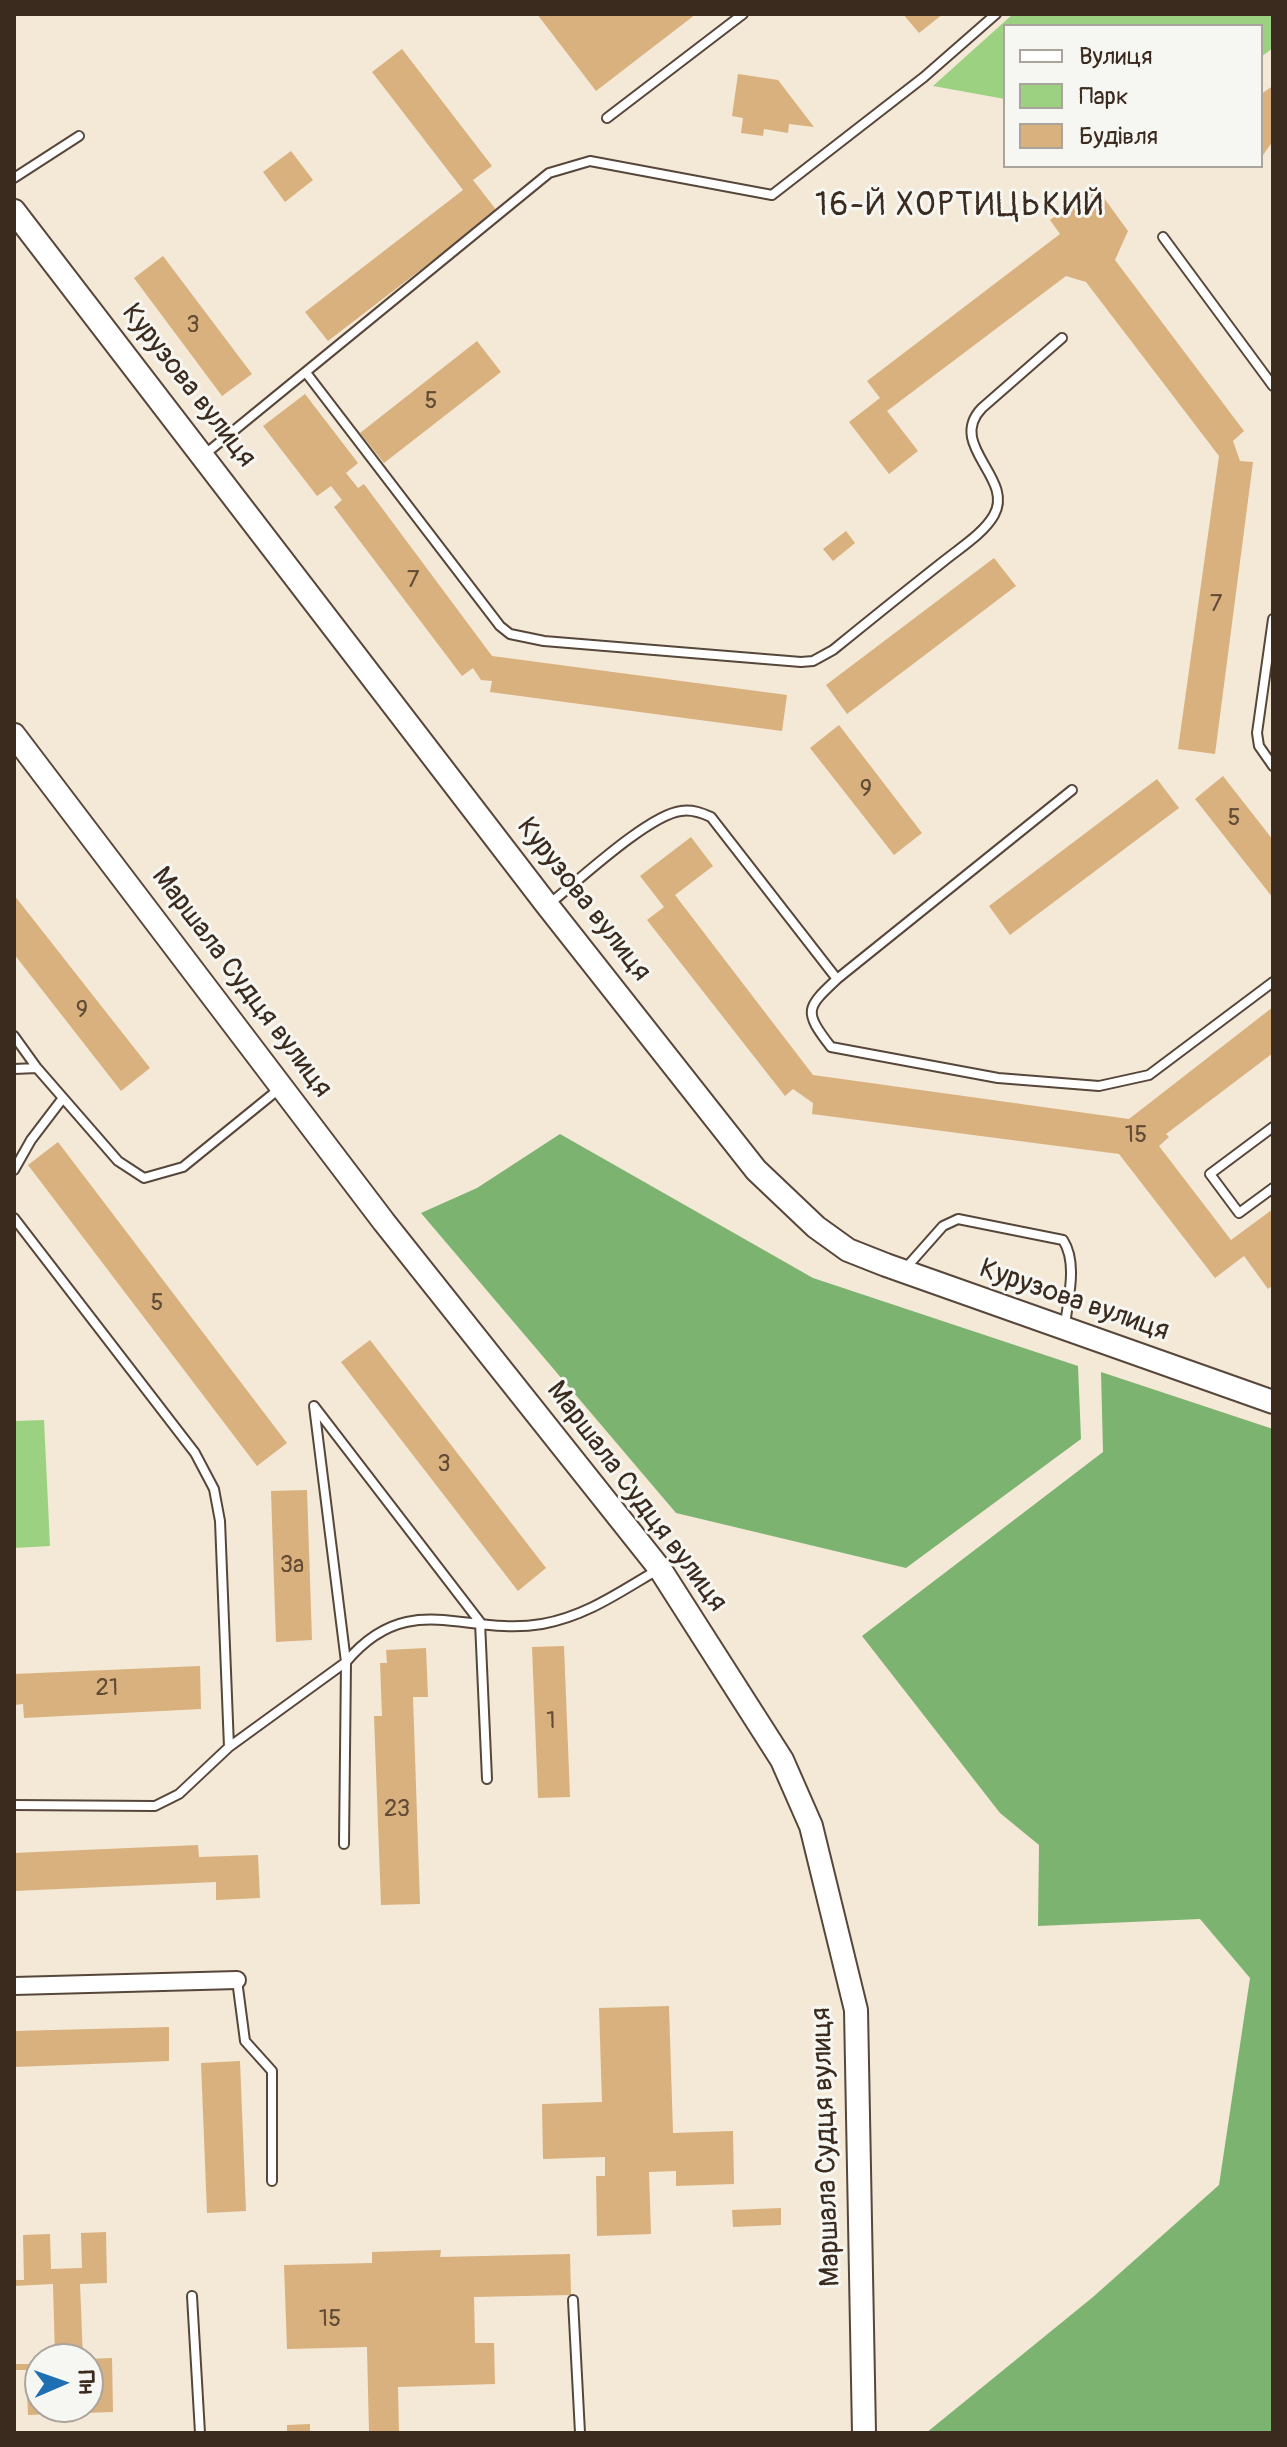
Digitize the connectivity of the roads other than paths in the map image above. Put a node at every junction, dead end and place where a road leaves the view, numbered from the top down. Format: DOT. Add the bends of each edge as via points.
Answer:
graph roads {
  1 [pos="743,14"];
  2 [pos="996,14"];
  3 [pos="607,118"];
  4 [pos="79,136"];
  5 [pos="14,178"];
  6 [pos="14,211"];
  7 [pos="1163,237"];
  8 [pos="1062,338"];
  9 [pos="307,374"];
  10 [pos="1273,386"];
  11 [pos="204,455"];
  12 [pos="1273,619"];
  13 [pos="14,735"];
  14 [pos="1273,766"];
  15 [pos="1072,790"];
  16 [pos="547,905"];
  17 [pos="837,979"];
  18 [pos="1273,982"];
  19 [pos="14,1036"];
  20 [pos="37,1068"];
  21 [pos="14,1069"];
  22 [pos="282,1086"];
  23 [pos="63,1098"];
  24 [pos="1273,1127"];
  25 [pos="14,1170"];
  26 [pos="1273,1188"];
  27 [pos="14,1218"];
  28 [pos="903,1272"];
  29 [pos="1065,1330"];
  30 [pos="1273,1402"];
  31 [pos="660,1569"];
  32 [pos="480,1622"];
  33 [pos="346,1662"];
  34 [pos="229,1747"];
  35 [pos="487,1779"];
  36 [pos="14,1805"];
  37 [pos="344,1844"];
  38 [pos="237,1980"];
  39 [pos="14,1986"];
  40 [pos="272,2181"];
  41 [pos="192,2296"];
  42 [pos="573,2300"];
  43 [pos="200,2433"];
  44 [pos="580,2433"];
  45 [pos="864,2433"];
  1 -- 3 [label="lane"];
  2 -- 9 [label="lane" via="772,195 590,161 549,173 348,334"];
  4 -- 5 [label="lane"];
  6 -- 11 [label="street, Курузова вулиця"];
  7 -- 10 [label="lane"];
  8 -- 9 [label="lane" via="972,420 970,438 998,498 994,516 833,650 801,662 510,634"];
  9 -- 11 [label="lane"];
  11 -- 16 [label="street, Курузова вулиця"];
  12 -- 14 [label="lane" via="1257,733"];
  13 -- 22 [label="street, Маршала Судця вулиця"];
  15 -- 17 [label="lane"];
  16 -- 17 [label="lane" via="654,820 680,811 697,812 711,817"];
  16 -- 28 [label="street, Курузова вулиця" via="756,1170 848,1250"];
  17 -- 18 [label="lane" via="810,1009 827,1042 838,1050 998,1078 1099,1086 1149,1075"];
  19 -- 20 [label="lane"];
  20 -- 21 [label="lane"];
  20 -- 23 [label="lane"];
  22 -- 23 [label="lane" via="183,1167 144,1178 118,1161"];
  22 -- 31 [label="street, Маршала Судця вулиця"];
  23 -- 25 [label="lane"];
  24 -- 26 [label="lane" via="1210,1174 1239,1213"];
  27 -- 34 [label="lane" via="195,1453 214,1489 220,1521"];
  28 -- 29 [label="street, Курузова вулиця"];
  28 -- 29 [label="lane" via="943,1226 958,1219 1063,1240 1071,1267"];
  29 -- 30 [label="street, Курузова вулиця"];
  31 -- 32 [label="lane" via="586,1613 541,1624"];
  31 -- 45 [label="street, Маршала Судця вулиця" via="782,1760 811,1826 836,1920 856,2010"];
  32 -- 33 [label="lane" via="391,1624"];
  32 -- 33 [label="lane" via="314,1406"];
  32 -- 35 [label="lane"];
  33 -- 34 [label="lane"];
  33 -- 37 [label="lane"];
  34 -- 36 [label="lane" via="179,1794 155,1806"];
  38 -- 39 [label="street"];
  38 -- 40 [label="lane" via="245,2041 272,2071"];
  41 -- 43 [label="lane"];
  42 -- 44 [label="lane"];
}
